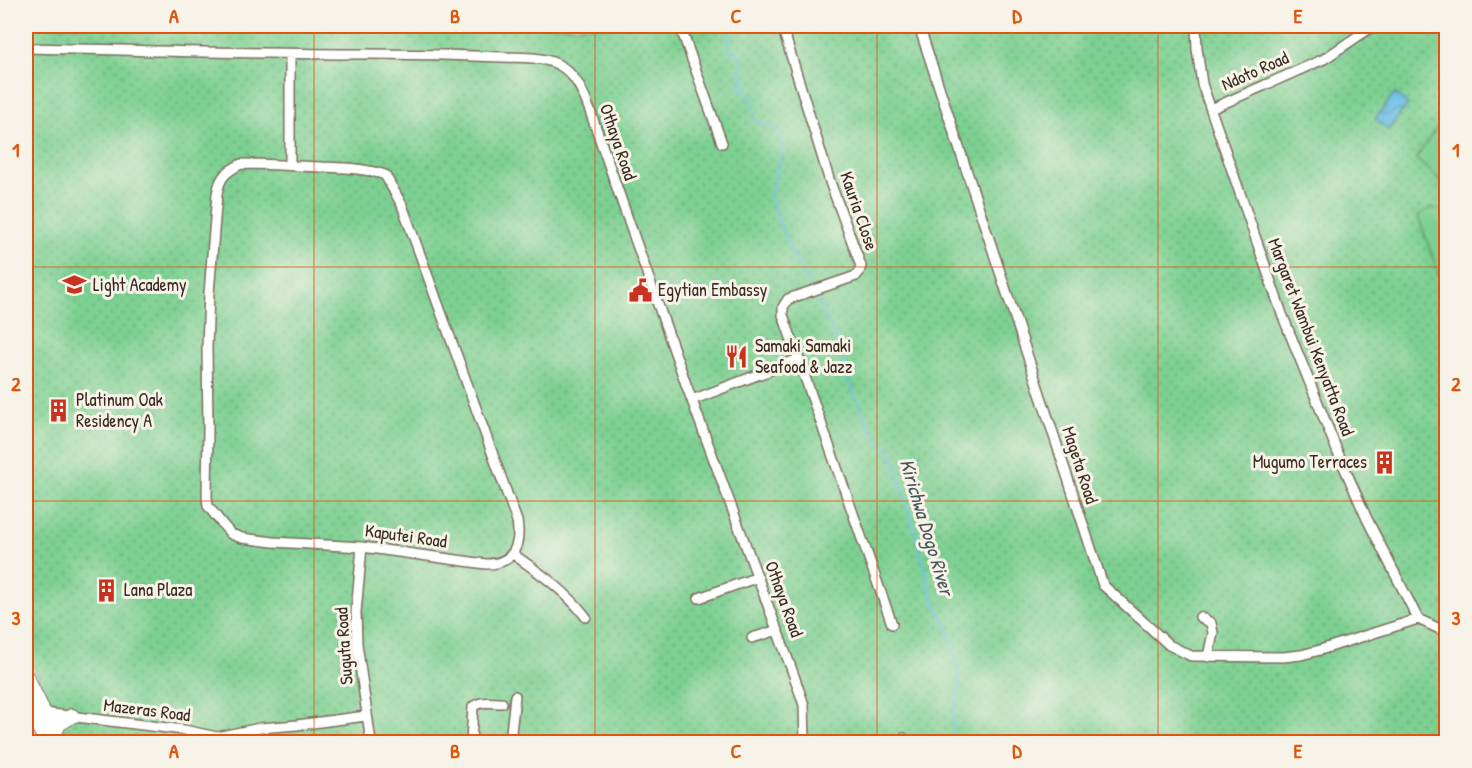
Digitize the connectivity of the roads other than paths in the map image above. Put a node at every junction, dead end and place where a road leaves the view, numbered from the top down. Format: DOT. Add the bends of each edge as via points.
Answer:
graph roads {
  1 [pos="680,26"];
  2 [pos="782,26"];
  3 [pos="919,26"];
  4 [pos="1196,26"];
  5 [pos="1373,26"];
  6 [pos="26,48"];
  7 [pos="290,54"];
  8 [pos="1211,109"];
  9 [pos="722,143"];
  10 [pos="290,165"];
  11 [pos="799,359"];
  12 [pos="692,400"];
  13 [pos="362,546"];
  14 [pos="513,554"];
  15 [pos="758,577"];
  16 [pos="699,598"];
  17 [pos="586,617"];
  18 [pos="1200,617"];
  19 [pos="1418,619"];
  20 [pos="892,624"];
  21 [pos="778,630"];
  22 [pos="1446,633"];
  23 [pos="752,638"];
  24 [pos="1208,657"];
  25 [pos="26,676"];
  26 [pos="515,696"];
  27 [pos="502,703"];
  28 [pos="366,716"];
  29 [pos="72,717"];
  30 [pos="45,724"];
  31 [pos="217,740"];
  32 [pos="371,742"];
  33 [pos="471,742"];
  34 [pos="510,742"];
  35 [pos="805,742"];
  1 -- 9 [label="street"];
  2 -- 11 [label="street, Kauria Close" via="861,266 856,276 784,303 783,315"];
  3 -- 24 [label="street, Mageta Road" via="1103,585 1169,645 1191,656"];
  4 -- 8 [label="street, Margaret Wambui Kenyatta Road" via="1202,84"];
  5 -- 8 [label="street, Ndoto Road" via="1324,59"];
  6 -- 7 [label="street, Othaya Road"];
  7 -- 10 [label="street"];
  7 -- 12 [label="street, Othaya Road" via="452,54 544,60 564,68 581,88"];
  8 -- 19 [label="street, Margaret Wambui Kenyatta Road" via="1282,314 1338,453"];
  10 -- 13 [label="street, Kaputei Road" via="242,164 219,182 208,304 208,506 231,534 242,538"];
  10 -- 14 [label="street, Kaputei Road" via="371,170 385,175 402,206 517,521 518,542"];
  11 -- 12 [label="street"];
  11 -- 20 [label="street, Kauria Close"];
  12 -- 15 [label="street, Othaya Road"];
  13 -- 14 [label="street, Kaputei Road" via="486,564"];
  13 -- 28 [label="street, Suguta Road" via="356,612"];
  14 -- 17 [label="street" via="555,584"];
  15 -- 16 [label="street"];
  15 -- 21 [label="street, Othaya Road"];
  18 -- 24 [label="street" via="1211,623 1213,629"];
  19 -- 22 [label="street"];
  19 -- 24 [label="street, Mageta Road" via="1301,655"];
  21 -- 23 [label="street"];
  21 -- 35 [label="street, Othaya Road" via="804,705"];
  25 -- 30 [label="main road"];
  26 -- 34 [label="street"];
  27 -- 33 [label="street" via="480,702 473,707"];
  28 -- 31 [label="street, Mazeras Road" via="260,728"];
  28 -- 32 [label="street, Suguta Road"];
  29 -- 30 [label="street, Mazeras Road"];
  29 -- 30 [label="main road" via="59,724"];
  29 -- 31 [label="street, Mazeras Road" via="184,729"];
}
